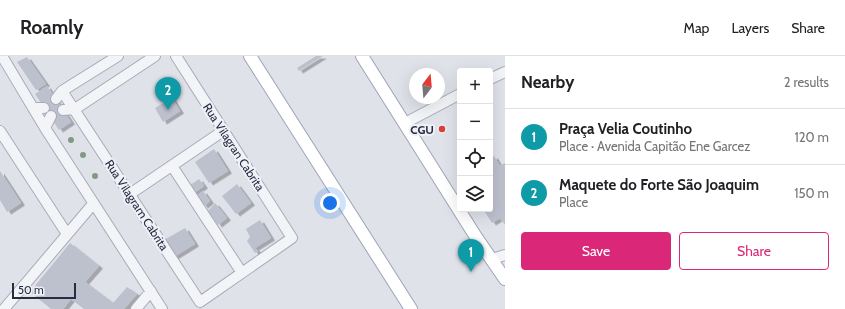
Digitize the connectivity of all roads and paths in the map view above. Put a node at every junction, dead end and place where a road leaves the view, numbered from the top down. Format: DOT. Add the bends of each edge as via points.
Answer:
graph roads {
  1 [pos="2,56"];
  2 [pos="118,56"];
  3 [pos="155,56"];
  4 [pos="176,56"];
  5 [pos="250,56"];
  6 [pos="362,56"];
  7 [pos="505,72"];
  8 [pos="493,78"];
  9 [pos="62,91"];
  10 [pos="457,96"];
  11 [pos="56,99"];
  12 [pos="34,108"];
  13 [pos="44,108"];
  14 [pos="75,109"];
  15 [pos="63,110"];
  16 [pos="50,116"];
  17 [pos="405,123"];
  18 [pos="45,128"];
  19 [pos="0,131"];
  20 [pos="223,131"];
  21 [pos="172,166"];
  22 [pos="130,194"];
  23 [pos="93,204"];
  24 [pos="67,234"];
  25 [pos="505,254"];
  26 [pos="492,259"];
  27 [pos="242,273"];
  28 [pos="505,279"];
  29 [pos="151,291"];
  30 [pos="0,307"];
  31 [pos="4,309"];
  32 [pos="136,309"];
  33 [pos="162,309"];
  34 [pos="412,309"];
  1 -- 12 [label="street"];
  2 -- 9 [label="street"];
  3 -- 14 [label="street"];
  4 -- 20 [label="street, Rua Vilagran Cabrita"];
  5 -- 34 [label="main road"];
  6 -- 17 [label="main road"];
  7 -- 8 [label="street"];
  9 -- 11 [label="street"];
  9 -- 14 [label="street, Rua Vilagram Cabrita"];
  10 -- 17 [label="street"];
  12 -- 13 [label="street"];
  12 -- 18 [label="street"];
  14 -- 15 [label="street"];
  14 -- 22 [label="street, Rua Vilagram Cabrita"];
  16 -- 18 [label="street"];
  17 -- 26 [label="main road"];
  18 -- 23 [label="street"];
  19 -- 24 [label="street"];
  20 -- 21 [label="street"];
  20 -- 27 [label="street, Rua Vilagran Cabrita" via="292,238"];
  21 -- 22 [label="street"];
  21 -- 27 [label="street"];
  22 -- 27 [label="street, Rua Vilagram Cabrita" via="200,302"];
  23 -- 24 [label="street"];
  23 -- 29 [label="street"];
  24 -- 31 [label="street"];
  25 -- 26 [label="street"];
  26 -- 28 [label="main road"];
  29 -- 32 [label="street"];
  29 -- 33 [label="street"];
  30 -- 31 [label="street"];
}
